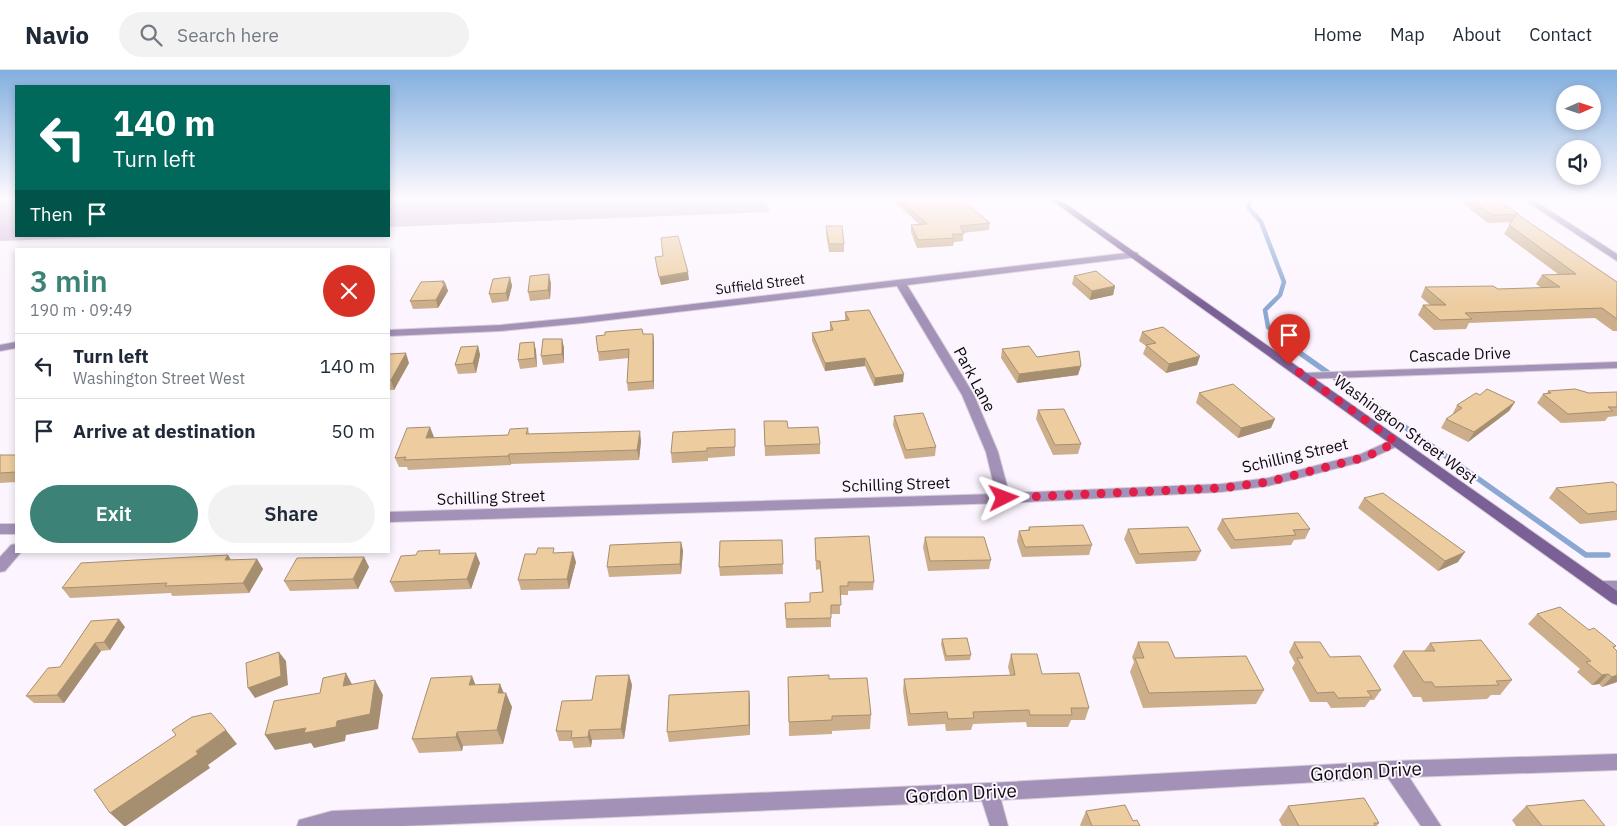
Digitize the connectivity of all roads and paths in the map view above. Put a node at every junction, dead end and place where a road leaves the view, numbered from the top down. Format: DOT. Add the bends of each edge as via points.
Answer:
graph roads {
  1 [pos="1106,234"];
  2 [pos="1581,234"];
  3 [pos="1135,255"];
  4 [pos="1617,258"];
  5 [pos="900,282"];
  6 [pos="390,333"];
  7 [pos="15,345"];
  8 [pos="0,348"];
  9 [pos="1617,365"];
  10 [pos="1304,376"];
  11 [pos="1396,442"];
  12 [pos="1004,498"];
  13 [pos="390,517"];
  14 [pos="0,529"];
  15 [pos="15,529"];
  16 [pos="15,550"];
  17 [pos="0,567"];
  18 [pos="1601,587"];
  19 [pos="1617,587"];
  20 [pos="1617,599"];
  21 [pos="1617,762"];
  22 [pos="1392,769"];
  23 [pos="989,792"];
  24 [pos="306,826"];
  25 [pos="999,826"];
  26 [pos="1432,826"];
  1 -- 3 [label="street, Washington Street West"];
  2 -- 4 [label="street"];
  3 -- 5 [label="street, Suffield Street"];
  3 -- 10 [label="street, Washington Street West"];
  5 -- 6 [label="street, Suffield Street" via="583,320"];
  5 -- 12 [label="street, Park Lane" via="968,395 992,452"];
  7 -- 8 [label="street"];
  9 -- 10 [label="street, Cascade Drive"];
  10 -- 11 [label="street, Washington Street West"];
  11 -- 12 [label="street, Schilling Street" via="1366,457 1268,482 1222,488"];
  11 -- 18 [label="street, Washington Street West"];
  12 -- 13 [label="street, Schilling Street"];
  14 -- 15 [label="street"];
  16 -- 17 [label="street"];
  18 -- 19 [label="street"];
  18 -- 20 [label="street, Washington Street West"];
  21 -- 22 [label="street, Gordon Drive"];
  22 -- 23 [label="street, Gordon Drive"];
  22 -- 26 [label="street"];
  23 -- 24 [label="street, Gordon Drive" via="342,820"];
  23 -- 25 [label="street"];
}
